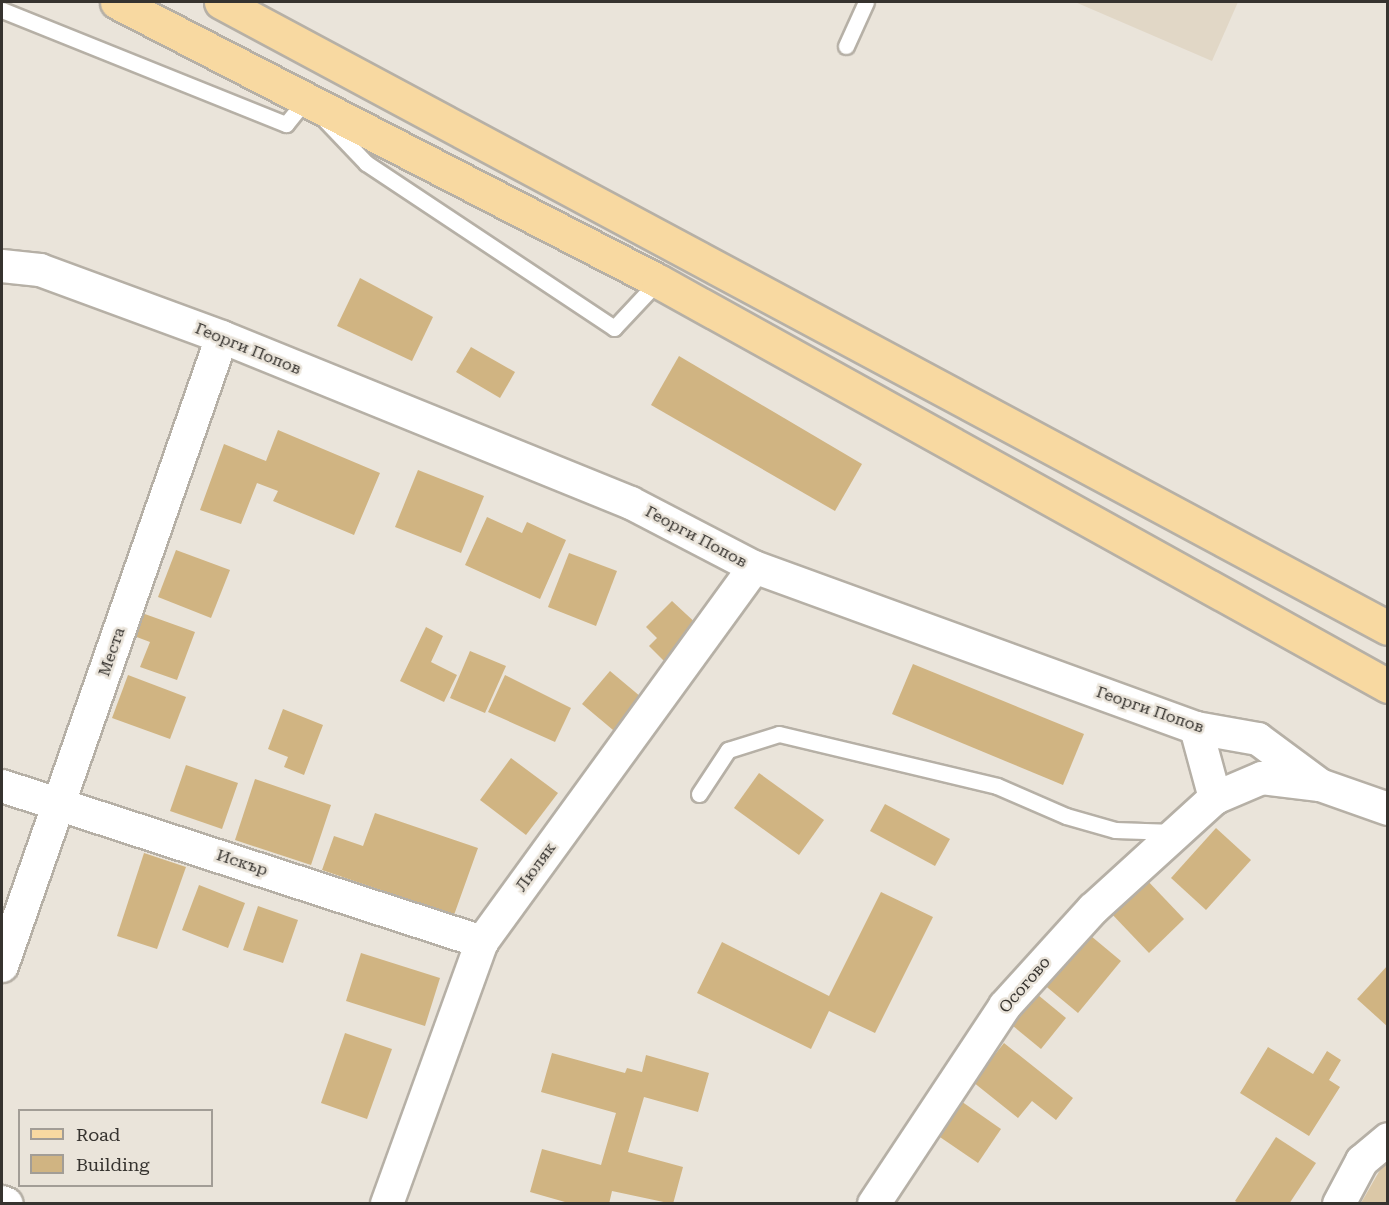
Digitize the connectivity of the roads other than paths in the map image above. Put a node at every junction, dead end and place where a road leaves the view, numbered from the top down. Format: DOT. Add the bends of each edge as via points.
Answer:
graph roads {
  1 [pos="117,2"];
  2 [pos="221,2"];
  3 [pos="866,2"];
  4 [pos="2,10"];
  5 [pos="846,46"];
  6 [pos="304,98"];
  7 [pos="2,266"];
  8 [pos="658,281"];
  9 [pos="222,338"];
  10 [pos="1252,556"];
  11 [pos="754,567"];
  12 [pos="1229,601"];
  13 [pos="1388,620"];
  14 [pos="1388,628"];
  15 [pos="1388,686"];
  16 [pos="1388,706"];
  17 [pos="1196,728"];
  18 [pos="1320,785"];
  19 [pos="2,786"];
  20 [pos="699,794"];
  21 [pos="1215,798"];
  22 [pos="59,802"];
  23 [pos="1388,809"];
  24 [pos="1181,832"];
  25 [pos="482,942"];
  26 [pos="2,966"];
  27 [pos="1388,1139"];
  28 [pos="2,1202"];
  29 [pos="8,1203"];
  30 [pos="387,1203"];
  31 [pos="874,1203"];
  32 [pos="1339,1203"];
  1 -- 6 [label="main road"];
  2 -- 10 [label="main road"];
  3 -- 5 [label="lane"];
  4 -- 6 [label="lane" via="286,124"];
  6 -- 8 [label="main road"];
  6 -- 8 [label="lane" via="366,163 614,328"];
  7 -- 9 [label="street, Георги Попов" via="40,270"];
  8 -- 12 [label="main road"];
  9 -- 11 [label="street, Георги Попов" via="631,503"];
  9 -- 22 [label="street, Места"];
  10 -- 13 [label="main road"];
  10 -- 14 [label="main road"];
  11 -- 17 [label="street, Георги Попов"];
  11 -- 25 [label="street, Люляк"];
  12 -- 15 [label="main road"];
  12 -- 16 [label="main road"];
  17 -- 18 [label="street, Георги Попов" via="1258,739"];
  17 -- 21 [label="street"];
  18 -- 21 [label="street" via="1262,778"];
  18 -- 23 [label="street, Георги Попов"];
  19 -- 22 [label="street, Искър"];
  20 -- 24 [label="lane" via="728,750 779,734 997,786 1066,816 1115,830"];
  21 -- 24 [label="street, Осогово"];
  22 -- 25 [label="street, Искър"];
  22 -- 26 [label="street, Места"];
  24 -- 31 [label="street, Осогово" via="1093,909 1005,1006"];
  25 -- 30 [label="street, Люляк"];
  27 -- 32 [label="street" via="1362,1161"];
  28 -- 29 [label="street"];
}
